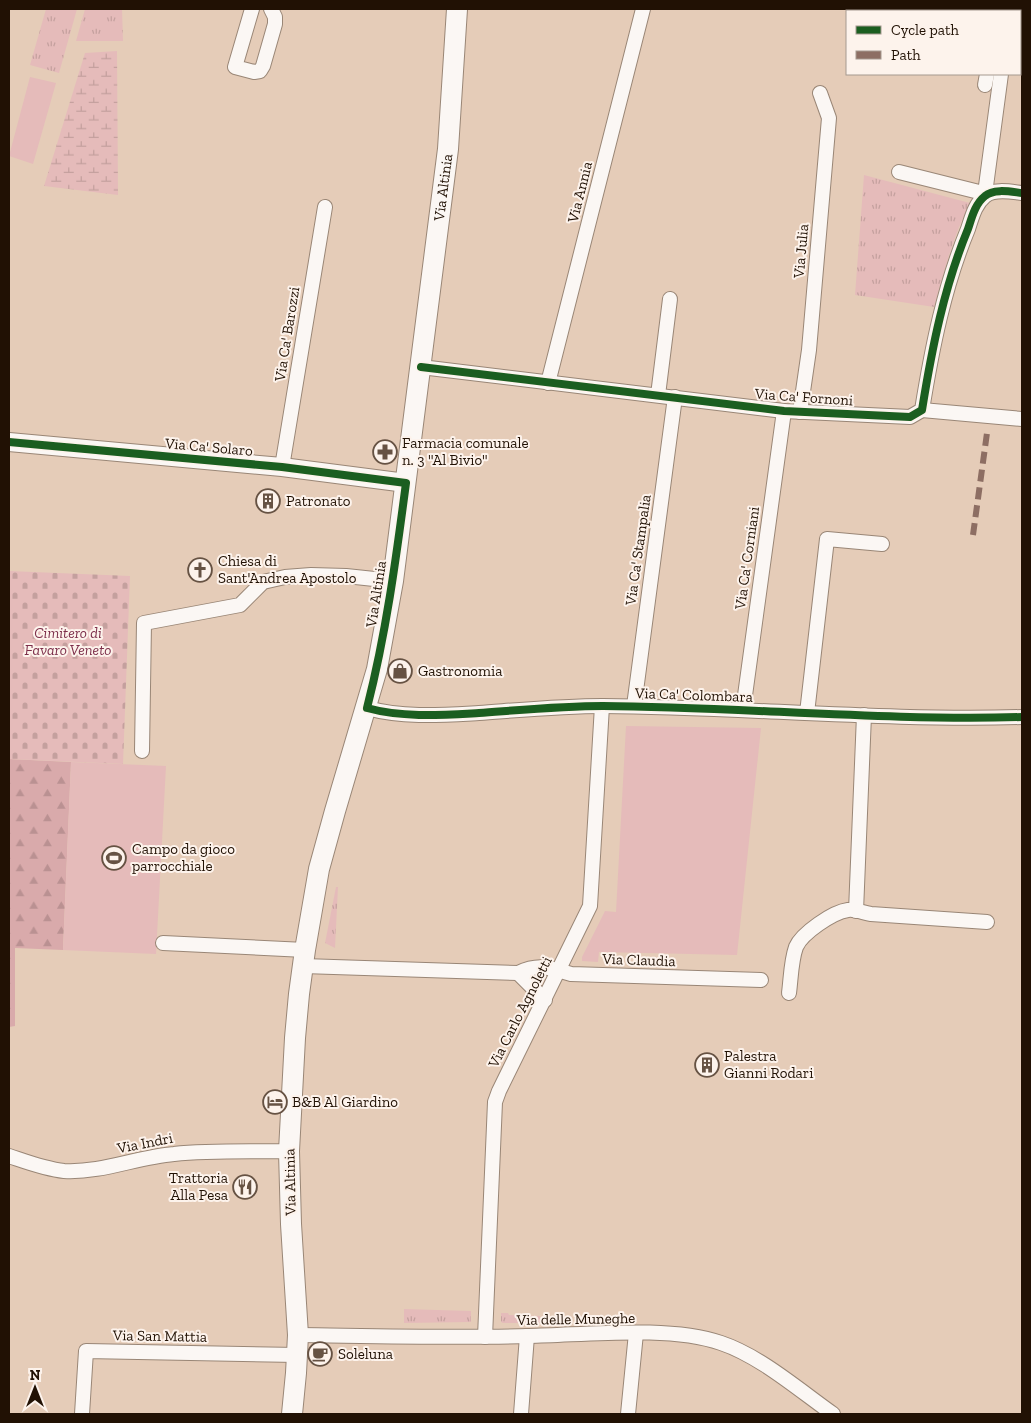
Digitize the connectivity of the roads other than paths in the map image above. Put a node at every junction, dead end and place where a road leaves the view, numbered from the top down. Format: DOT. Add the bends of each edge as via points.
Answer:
graph roads {
  1 [pos="252,9"];
  2 [pos="271,9"];
  3 [pos="643,9"];
  4 [pos="456,10"];
  5 [pos="1001,75"];
  6 [pos="820,93"];
  7 [pos="899,172"];
  8 [pos="1022,193"];
  9 [pos="987,194"];
  10 [pos="325,207"];
  11 [pos="670,299"];
  12 [pos="421,367"];
  13 [pos="548,382"];
  14 [pos="658,395"];
  15 [pos="675,398"];
  16 [pos="922,410"];
  17 [pos="784,411"];
  18 [pos="800,412"];
  19 [pos="1022,419"];
  20 [pos="9,442"];
  21 [pos="282,467"];
  22 [pos="406,483"];
  23 [pos="882,544"];
  24 [pos="393,581"];
  25 [pos="602,706"];
  26 [pos="634,706"];
  27 [pos="366,708"];
  28 [pos="743,710"];
  29 [pos="807,713"];
  30 [pos="864,715"];
  31 [pos="1022,718"];
  32 [pos="142,751"];
  33 [pos="856,911"];
  34 [pos="987,922"];
  35 [pos="163,943"];
  36 [pos="304,958"];
  37 [pos="559,970"];
  38 [pos="518,973"];
  39 [pos="761,980"];
  40 [pos="789,993"];
  41 [pos="544,1000"];
  42 [pos="289,1152"];
  43 [pos="9,1156"];
  44 [pos="636,1333"];
  45 [pos="298,1335"];
  46 [pos="526,1336"];
  47 [pos="485,1337"];
  48 [pos="297,1355"];
  49 [pos="82,1414"];
  50 [pos="292,1414"];
  51 [pos="521,1414"];
  52 [pos="628,1414"];
  53 [pos="832,1414"];
  1 -- 2 [label="street" via="235,67 254,72 263,66 275,24"];
  3 -- 13 [label="street, Via Annia"];
  4 -- 12 [label="main road, Via Altinia" via="448,156"];
  5 -- 9 [label="street"];
  6 -- 18 [label="street, Via Julia" via="828,126 809,350"];
  7 -- 9 [label="street"];
  8 -- 9 [label="street" via="1002,191"];
  9 -- 16 [label="street" via="976,206 941,309"];
  10 -- 21 [label="street, Via Ca' Barozzi"];
  11 -- 14 [label="street"];
  12 -- 13 [label="street, Via Ca' Fornoni"];
  12 -- 22 [label="main road, Via Altinia"];
  13 -- 14 [label="street, Via Ca' Fornoni"];
  14 -- 15 [label="street, Via Ca' Fornoni"];
  15 -- 17 [label="street, Via Ca' Fornoni"];
  15 -- 26 [label="street, Via Ca' Stampalia"];
  16 -- 18 [label="street, Via Ca' Fornoni" via="910,417"];
  16 -- 19 [label="street, Via Ca' Fornoni"];
  17 -- 18 [label="street, Via Ca' Fornoni"];
  17 -- 28 [label="street, Via Ca' Corniani"];
  20 -- 21 [label="street, Via Ca' Solaro"];
  21 -- 22 [label="street, Via Ca' Solaro"];
  22 -- 24 [label="main road, Via Altinia"];
  23 -- 29 [label="street" via="828,539"];
  24 -- 27 [label="main road, Via Altinia" via="377,669"];
  24 -- 32 [label="street" via="346,576 285,577 262,582 240,605 144,623"];
  25 -- 26 [label="street, Via Ca' Colombara"];
  25 -- 27 [label="street, Via Ca' Colombara" via="448,715 391,714"];
  25 -- 37 [label="street, Via Carlo Agnoletti" via="590,906"];
  26 -- 28 [label="street, Via Ca' Colombara"];
  27 -- 36 [label="main road, Via Altinia" via="321,861"];
  28 -- 29 [label="street, Via Ca' Colombara"];
  29 -- 30 [label="street, Via Ca' Colombara"];
  30 -- 31 [label="street, Via Ca' Colombara"];
  30 -- 33 [label="street"];
  33 -- 34 [label="street"];
  33 -- 40 [label="street" via="836,915 809,930 802,938 794,954"];
  35 -- 36 [label="street"];
  36 -- 38 [label="street, Via Claudia"];
  36 -- 42 [label="main road, Via Altinia" via="295,1038"];
  37 -- 38 [label="street, Via Claudia" via="530,967"];
  37 -- 39 [label="street, Via Claudia" via="571,974"];
  37 -- 41 [label="street, Via Carlo Agnoletti"];
  38 -- 41 [label="street"];
  41 -- 47 [label="street, Via Carlo Agnoletti" via="495,1102"];
  42 -- 43 [label="street, Via Indri" via="188,1152 66,1171"];
  42 -- 45 [label="main road, Via Altinia"];
  44 -- 46 [label="street, Via delle Muneghe"];
  44 -- 52 [label="street"];
  44 -- 53 [label="street, Via delle Muneghe" via="682,1335 737,1349"];
  45 -- 47 [label="street, Via delle Muneghe"];
  45 -- 48 [label="main road, Via Altinia"];
  46 -- 47 [label="street, Via delle Muneghe"];
  46 -- 51 [label="street"];
  48 -- 49 [label="street, Via San Mattia" via="86,1351"];
  48 -- 50 [label="main road, Via Altinia"];
}
